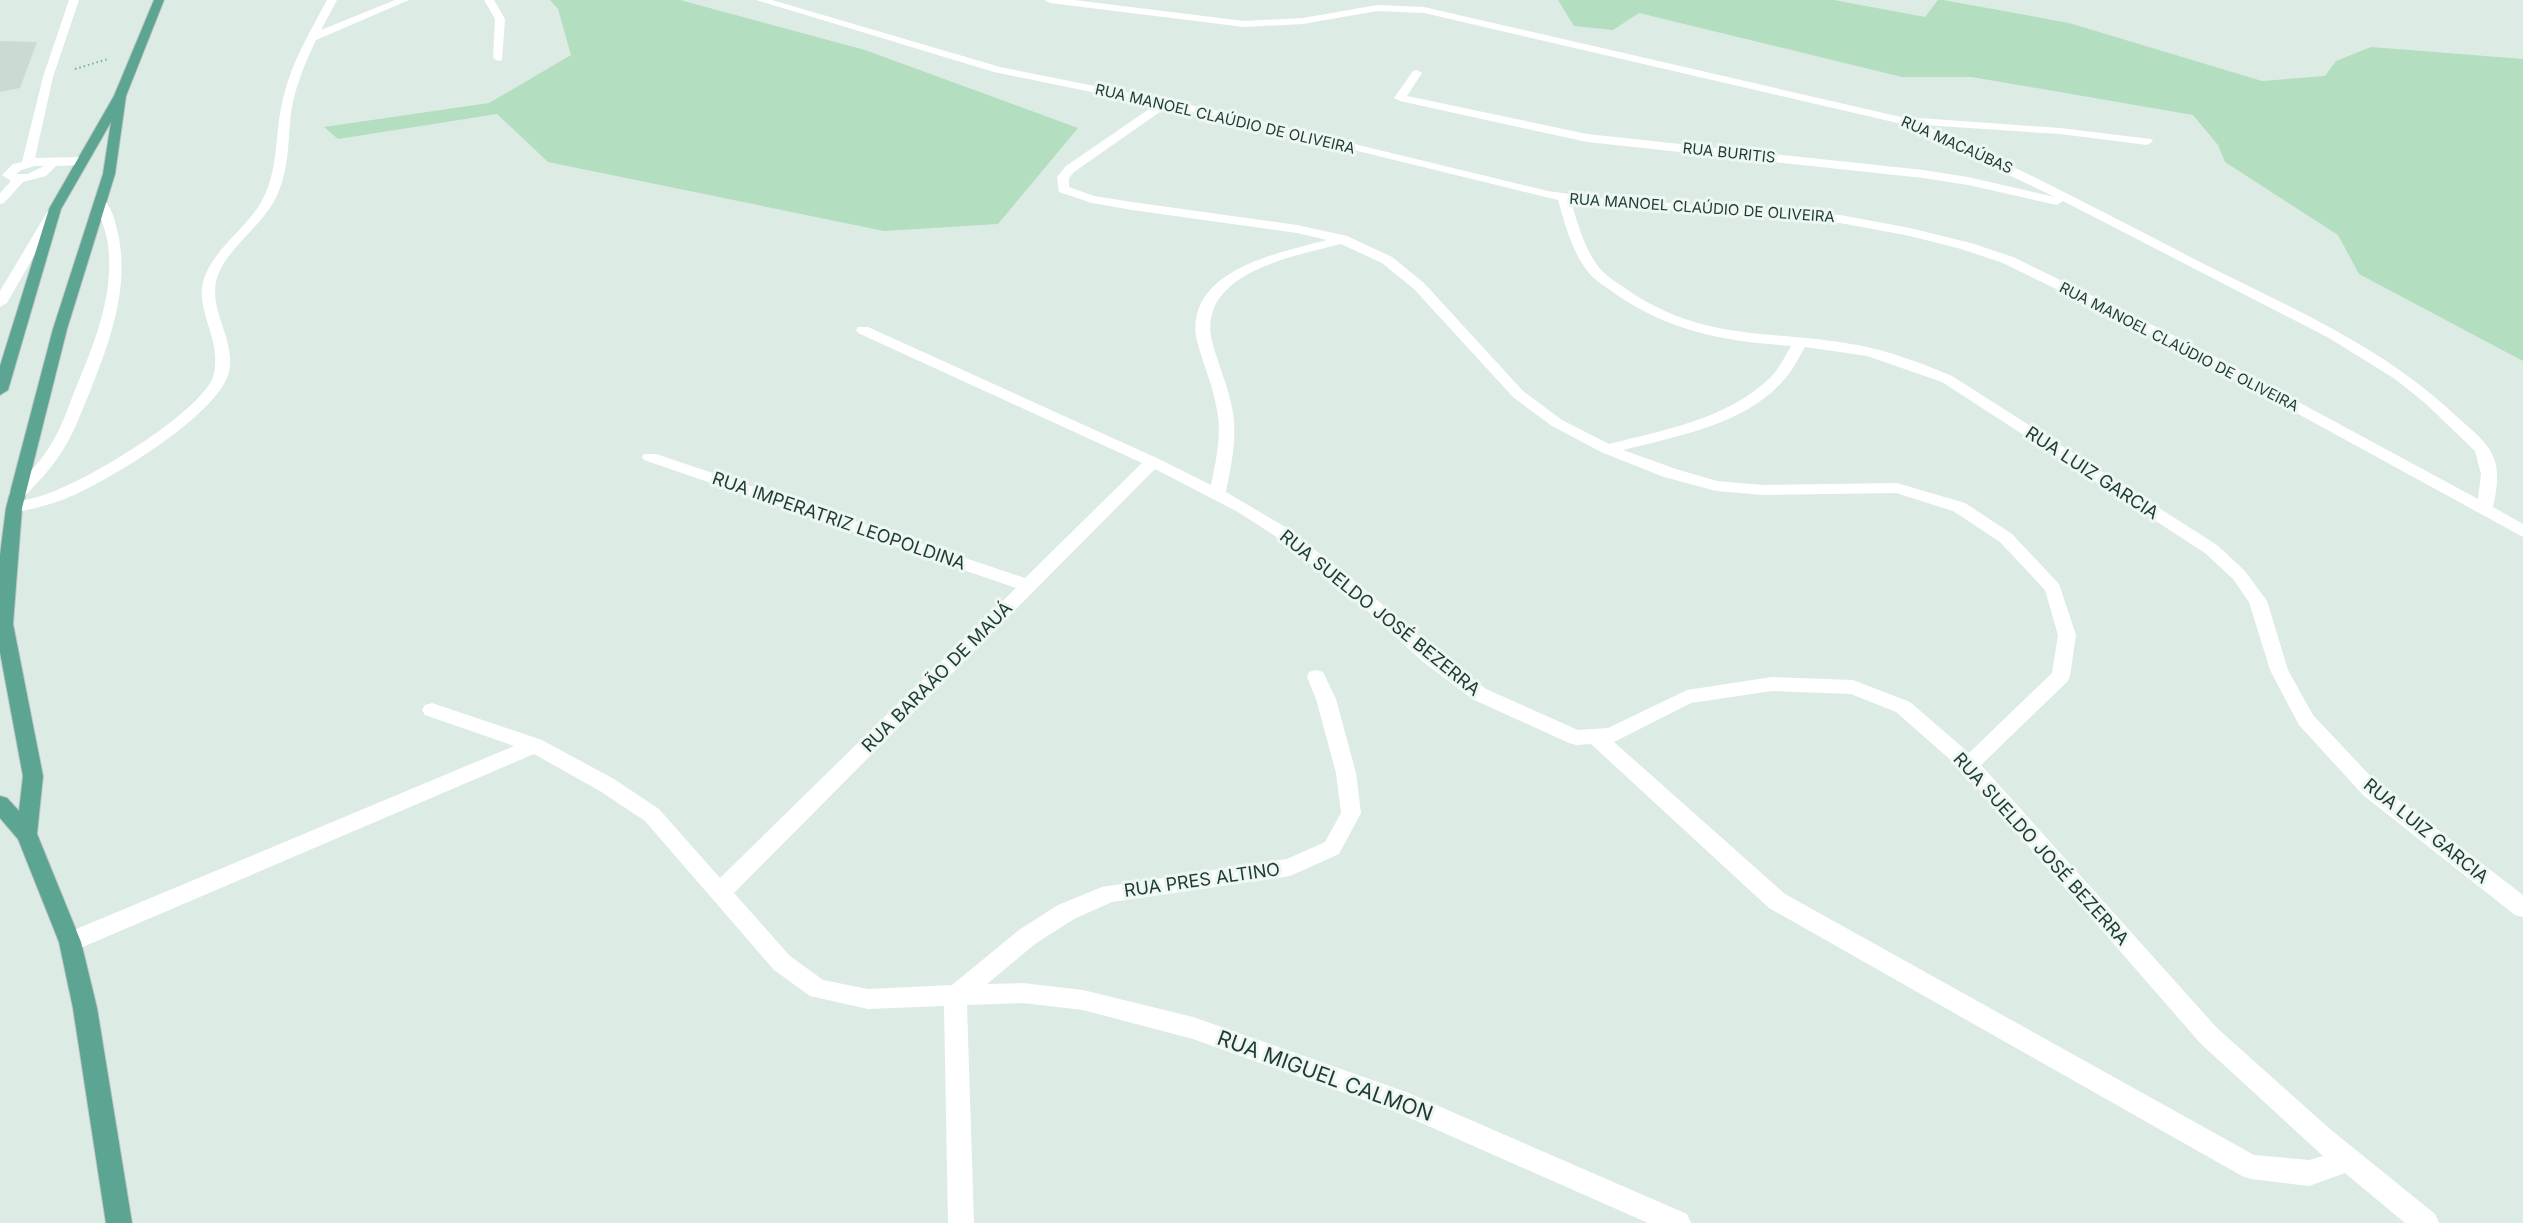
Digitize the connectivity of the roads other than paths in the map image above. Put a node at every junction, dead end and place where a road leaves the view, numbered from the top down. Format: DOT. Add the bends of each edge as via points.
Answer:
graph roads {
  1 [pos="74,0"];
  2 [pos="159,0"];
  3 [pos="332,0"];
  4 [pos="404,0"];
  5 [pos="489,0"];
  6 [pos="761,0"];
  7 [pos="1050,0"];
  8 [pos="311,38"];
  9 [pos="498,58"];
  10 [pos="1417,73"];
  11 [pos="120,96"];
  12 [pos="1165,103"];
  13 [pos="1906,121"];
  14 [pos="2147,141"];
  15 [pos="82,161"];
  16 [pos="28,163"];
  17 [pos="50,163"];
  18 [pos="39,174"];
  19 [pos="109,174"];
  20 [pos="10,176"];
  21 [pos="74,177"];
  22 [pos="1564,198"];
  23 [pos="0,200"];
  24 [pos="100,202"];
  25 [pos="55,209"];
  26 [pos="2088,209"];
  27 [pos="1342,239"];
  28 [pos="0,303"];
  29 [pos="863,330"];
  30 [pos="1800,344"];
  31 [pos="0,390"];
  32 [pos="1607,449"];
  33 [pos="650,457"];
  34 [pos="1153,462"];
  35 [pos="1218,494"];
  36 [pos="10,504"];
  37 [pos="2484,509"];
  38 [pos="2523,531"];
  39 [pos="1029,586"];
  40 [pos="1316,676"];
  41 [pos="432,710"];
  42 [pos="1595,736"];
  43 [pos="535,745"];
  44 [pos="1969,765"];
  45 [pos="0,804"];
  46 [pos="27,834"];
  47 [pos="720,892"];
  48 [pos="2523,908"];
  49 [pos="70,942"];
  50 [pos="955,997"];
  51 [pos="2348,1160"];
  52 [pos="119,1223"];
  53 [pos="961,1223"];
  54 [pos="1678,1223"];
  55 [pos="2427,1223"];
  1 -- 16 [label="street" via="48,77"];
  2 -- 11 [label="main road"];
  3 -- 8 [label="street"];
  4 -- 8 [label="street"];
  5 -- 9 [label="street" via="500,19"];
  6 -- 12 [label="street, RUA MANOEL CLAÚDIO DE OLIVEIRA" via="988,67"];
  7 -- 13 [label="street, RUA MACAÚBAS" via="1267,24 1377,8 1424,10"];
  8 -- 36 [label="street" via="288,99 279,176 271,197 212,274 207,291 220,332 223,358 217,384 190,413 96,477 57,496"];
  10 -- 26 [label="street, RUA BURITIS" via="1400,98 1535,128 1629,143 1945,177"];
  11 -- 15 [label="main road"];
  11 -- 19 [label="main road"];
  12 -- 22 [label="street, RUA MANOEL CLAÚDIO DE OLIVEIRA"];
  12 -- 27 [label="street" via="1070,169 1063,177 1063,189 1132,206"];
  13 -- 14 [label="street"];
  13 -- 26 [label="street, RUA MACAÚBAS" via="1972,149"];
  15 -- 17 [label="street"];
  15 -- 19 [label="main road" via="96,164"];
  15 -- 21 [label="main road"];
  16 -- 17 [label="street"];
  16 -- 20 [label="street" via="12,169"];
  17 -- 18 [label="street" via="48,170"];
  18 -- 20 [label="street"];
  18 -- 21 [label="street"];
  19 -- 24 [label="main road"];
  20 -- 23 [label="street"];
  21 -- 25 [label="main road"];
  22 -- 30 [label="street, RUA LUIZ GARCIA" via="1574,235 1594,270 1635,303 1680,324 1740,339"];
  22 -- 37 [label="street, RUA MANOEL CLAÚDIO DE OLIVEIRA" via="1840,219 1966,246 2008,260 2192,350"];
  24 -- 36 [label="main road"];
  24 -- 36 [label="street" via="110,219 116,258 114,295 103,337 56,448"];
  25 -- 28 [label="street"];
  25 -- 31 [label="main road"];
  26 -- 37 [label="street, RUA MACAÚBAS" via="2355,347 2401,375 2444,411 2483,452 2492,480"];
  27 -- 32 [label="street" via="1387,260 1419,285 1518,394 1557,423"];
  27 -- 35 [label="street" via="1237,274 1213,291 1204,309 1202,326 1225,412 1227,441"];
  29 -- 34 [label="street, RUA SUELDO JOSÉ BEZERRA"];
  30 -- 32 [label="street" via="1775,381 1742,405 1701,423"];
  30 -- 48 [label="street, RUA LUIZ GARCIA" via="1856,349 1906,362 1947,379 2211,549 2239,575 2258,601 2279,670 2306,720 2370,789"];
  32 -- 44 [label="street" via="1716,486 1763,490 1897,488 1959,507 2006,538 2053,588 2067,635 2061,676"];
  33 -- 39 [label="street, RUA IMPERATRIZ LEOPOLDINA"];
  34 -- 35 [label="street, RUA SUELDO JOSÉ BEZERRA"];
  34 -- 39 [label="street, RUA BARAÃO DE MAUÁ"];
  35 -- 42 [label="street, RUA SUELDO JOSÉ BEZERRA" via="1281,532 1479,694 1576,738"];
  36 -- 46 [label="main road" via="4,624 33,776"];
  37 -- 38 [label="street, RUA MANOEL CLAÚDIO DE OLIVEIRA"];
  39 -- 47 [label="street, RUA BARAÃO DE MAUÁ"];
  40 -- 50 [label="street, RUA PRES ALTINO" via="1346,773 1351,813 1332,848 1290,867 1110,894 1066,912 1027,937"];
  41 -- 43 [label="street, RUA MIGUEL CALMON"];
  42 -- 44 [label="street, RUA SUELDO JOSÉ BEZERRA" via="1611,735 1687,697 1772,684 1853,687 1903,708"];
  42 -- 51 [label="street" via="1776,901 2251,1167 2309,1173"];
  43 -- 47 [label="street, RUA MIGUEL CALMON" via="652,815"];
  43 -- 49 [label="street"];
  44 -- 51 [label="street, RUA SUELDO JOSÉ BEZERRA" via="2209,1036"];
  45 -- 46 [label="main road"];
  46 -- 49 [label="main road"];
  47 -- 50 [label="street, RUA MIGUEL CALMON" via="782,963 818,989 868,999"];
  49 -- 52 [label="main road" via="85,1008"];
  50 -- 53 [label="street"];
  50 -- 54 [label="street, RUA MIGUEL CALMON" via="1023,993 1083,1000 1193,1028 1398,1100"];
  51 -- 55 [label="street, RUA SUELDO JOSÉ BEZERRA"];
}
